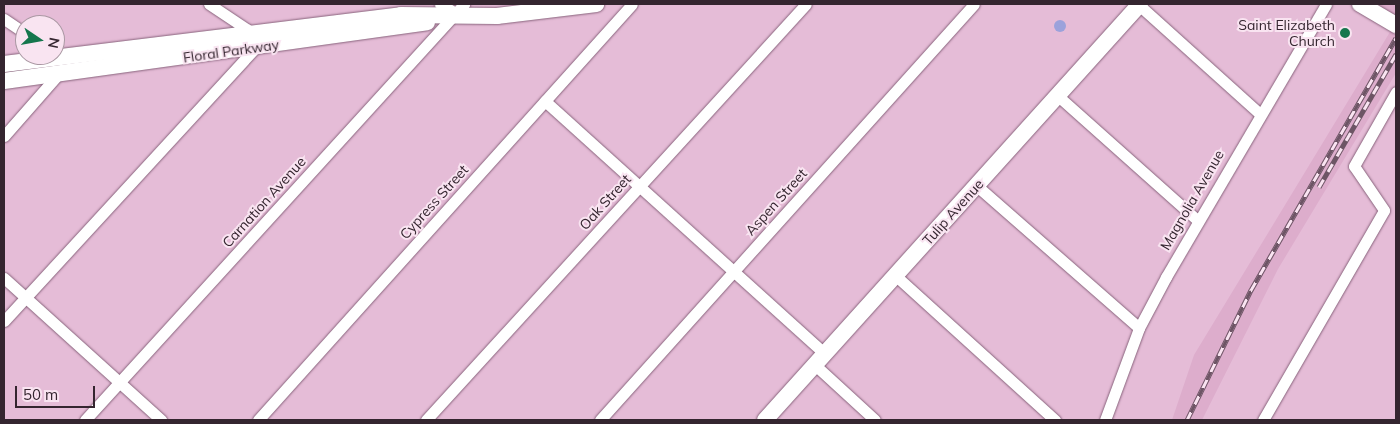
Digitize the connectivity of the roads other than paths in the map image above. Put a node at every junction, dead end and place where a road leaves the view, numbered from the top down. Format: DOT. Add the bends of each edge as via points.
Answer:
graph roads {
  1 [pos="209,4"];
  2 [pos="440,4"];
  3 [pos="490,4"];
  4 [pos="596,4"];
  5 [pos="632,4"];
  6 [pos="806,4"];
  7 [pos="974,4"];
  8 [pos="1140,4"];
  9 [pos="1326,4"];
  10 [pos="1360,4"];
  11 [pos="551,7"];
  12 [pos="460,9"];
  13 [pos="4,19"];
  14 [pos="1396,25"];
  15 [pos="15,26"];
  16 [pos="256,40"];
  17 [pos="65,54"];
  18 [pos="142,55"];
  19 [pos="60,65"];
  20 [pos="62,74"];
  21 [pos="4,82"];
  22 [pos="1396,92"];
  23 [pos="1058,96"];
  24 [pos="545,101"];
  25 [pos="1260,114"];
  26 [pos="4,136"];
  27 [pos="639,186"];
  28 [pos="977,186"];
  29 [pos="1197,220"];
  30 [pos="734,270"];
  31 [pos="896,276"];
  32 [pos="4,278"];
  33 [pos="25,297"];
  34 [pos="4,321"];
  35 [pos="1139,328"];
  36 [pos="820,360"];
  37 [pos="120,383"];
  38 [pos="85,420"];
  39 [pos="161,420"];
  40 [pos="258,420"];
  41 [pos="426,420"];
  42 [pos="600,420"];
  43 [pos="765,420"];
  44 [pos="875,420"];
  45 [pos="1055,420"];
  46 [pos="1105,420"];
  47 [pos="1263,420"];
  1 -- 16 [label="street, Floral Parkway"];
  2 -- 12 [label="street"];
  3 -- 12 [label="street, Floral Parkway"];
  4 -- 11 [label="street, Floral Parkway"];
  5 -- 24 [label="street, Cypress Street"];
  6 -- 27 [label="street, Oak Street"];
  7 -- 30 [label="street, Aspen Street"];
  8 -- 23 [label="street, Tulip Avenue"];
  8 -- 25 [label="street"];
  9 -- 25 [label="street, Magnolia Avenue"];
  10 -- 14 [label="street"];
  11 -- 12 [label="street, Floral Parkway" via="497,16"];
  12 -- 16 [label="street, Floral Parkway"];
  12 -- 37 [label="street, Carnation Avenue"];
  13 -- 15 [label="street"];
  16 -- 18 [label="street, Floral Parkway"];
  16 -- 33 [label="street"];
  17 -- 18 [label="street, Floral Parkway"];
  18 -- 20 [label="street, Floral Parkway"];
  19 -- 20 [label="street"];
  20 -- 21 [label="street, Floral Parkway"];
  20 -- 26 [label="street"];
  22 -- 47 [label="street" via="1354,166 1384,210"];
  23 -- 28 [label="street, Tulip Avenue"];
  23 -- 29 [label="street"];
  24 -- 27 [label="street"];
  24 -- 40 [label="street, Cypress Street"];
  25 -- 29 [label="street, Magnolia Avenue"];
  27 -- 30 [label="street"];
  27 -- 41 [label="street, Oak Street"];
  28 -- 31 [label="street, Tulip Avenue"];
  28 -- 35 [label="street"];
  29 -- 35 [label="street, Magnolia Avenue"];
  30 -- 36 [label="street"];
  30 -- 42 [label="street, Aspen Street"];
  31 -- 36 [label="street, Tulip Avenue"];
  31 -- 45 [label="street"];
  32 -- 33 [label="street"];
  33 -- 34 [label="street"];
  33 -- 37 [label="street"];
  35 -- 46 [label="street, Magnolia Avenue"];
  36 -- 43 [label="street, Tulip Avenue"];
  36 -- 44 [label="street"];
  37 -- 38 [label="street, Carnation Avenue"];
  37 -- 39 [label="street"];
}
